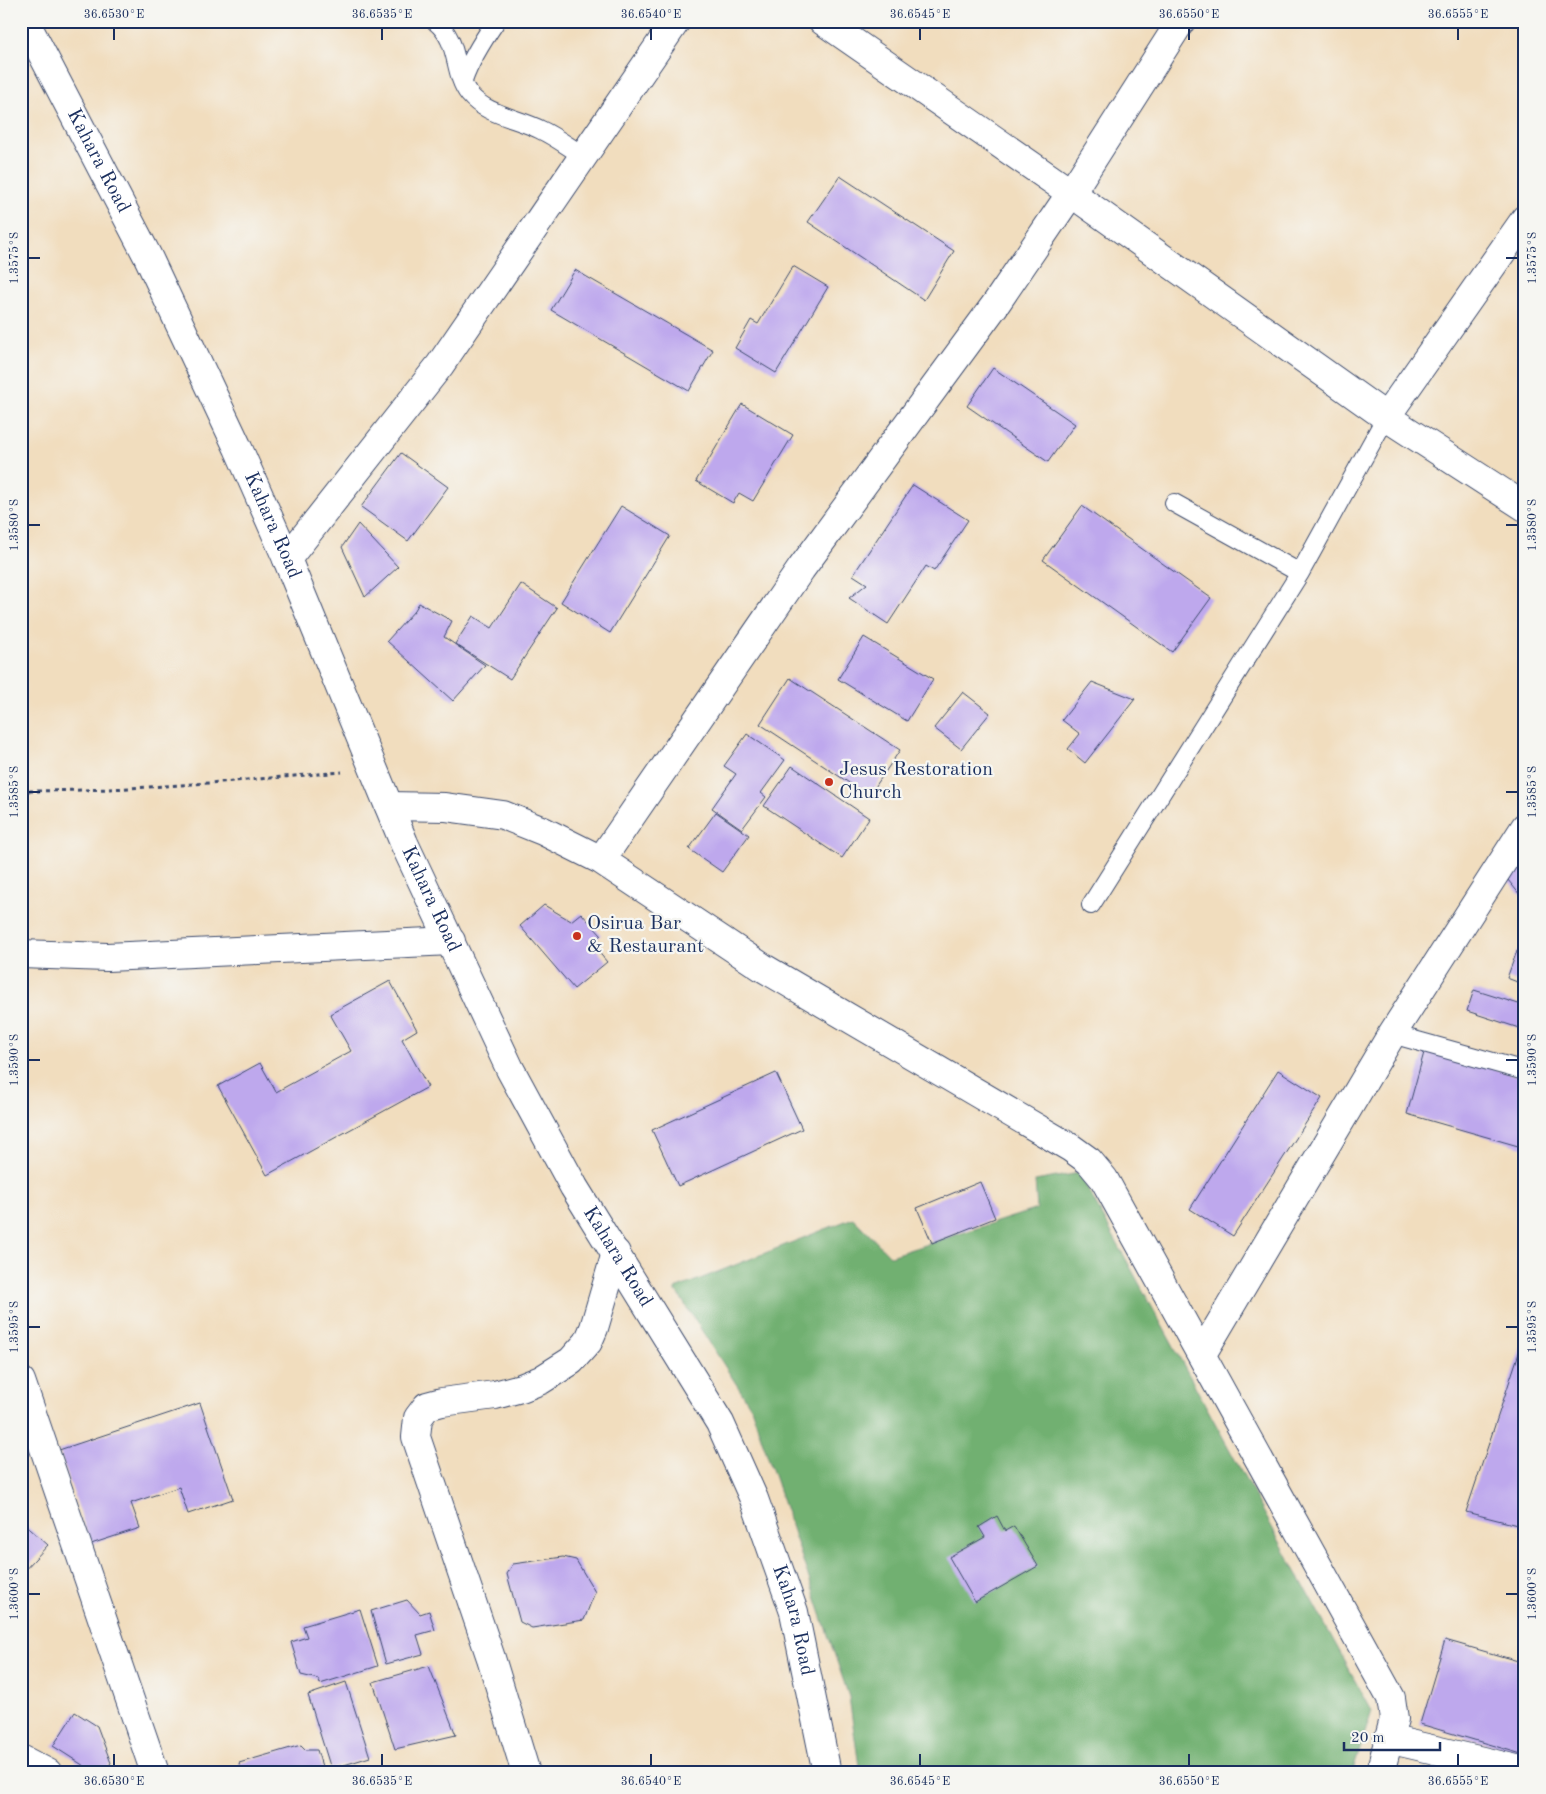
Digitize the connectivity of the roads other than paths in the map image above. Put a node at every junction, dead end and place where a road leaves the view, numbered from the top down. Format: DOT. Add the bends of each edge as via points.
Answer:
graph roads {
  1 [pos="25,21"];
  2 [pos="435,21"];
  3 [pos="496,21"];
  4 [pos="676,21"];
  5 [pos="823,21"];
  6 [pos="1181,21"];
  7 [pos="463,81"];
  8 [pos="584,156"];
  9 [pos="1071,193"];
  10 [pos="1525,219"];
  11 [pos="1386,417"];
  12 [pos="1174,503"];
  13 [pos="1525,507"];
  14 [pos="287,559"];
  15 [pos="1300,573"];
  16 [pos="389,806"];
  17 [pos="1525,827"];
  18 [pos="601,860"];
  19 [pos="1091,905"];
  20 [pos="451,941"];
  21 [pos="21,954"];
  22 [pos="1392,1034"];
  23 [pos="1525,1071"];
  24 [pos="616,1253"];
  25 [pos="1202,1354"];
  26 [pos="21,1381"];
  27 [pos="1388,1740"];
  28 [pos="21,1759"];
  29 [pos="1525,1771"];
  30 [pos="48,1773"];
  31 [pos="155,1773"];
  32 [pos="526,1773"];
  33 [pos="827,1773"];
  34 [pos="1380,1773"];
  1 -- 14 [label="street, Kahara Road" via="148,257"];
  2 -- 7 [label="lane" via="449,37"];
  3 -- 7 [label="lane" via="466,70"];
  4 -- 8 [label="street"];
  5 -- 9 [label="street"];
  6 -- 9 [label="street"];
  7 -- 8 [label="lane" via="468,93 488,110 542,130"];
  8 -- 14 [label="street" via="440,365"];
  9 -- 11 [label="street"];
  9 -- 18 [label="street" via="995,304 801,569"];
  10 -- 11 [label="street"];
  11 -- 13 [label="street"];
  11 -- 15 [label="lane"];
  12 -- 15 [label="lane"];
  14 -- 16 [label="street, Kahara Road"];
  15 -- 19 [label="lane"];
  16 -- 18 [label="street" via="445,807 504,815"];
  16 -- 20 [label="street, Kahara Road"];
  17 -- 22 [label="street"];
  18 -- 25 [label="street" via="762,967 1072,1148 1089,1161 1104,1179"];
  20 -- 21 [label="street" via="107,956"];
  20 -- 24 [label="street, Kahara Road" via="542,1130"];
  22 -- 23 [label="lane"];
  22 -- 25 [label="street"];
  24 -- 32 [label="street" via="594,1328 588,1342 571,1360 541,1380 521,1388 427,1406 418,1418 416,1438 491,1658"];
  24 -- 33 [label="street, Kahara Road" via="720,1423 754,1500 794,1612"];
  25 -- 27 [label="street" via="1391,1698 1394,1719"];
  26 -- 31 [label="street"];
  27 -- 29 [label="street"];
  27 -- 34 [label="street"];
  28 -- 30 [label="street"];
}
